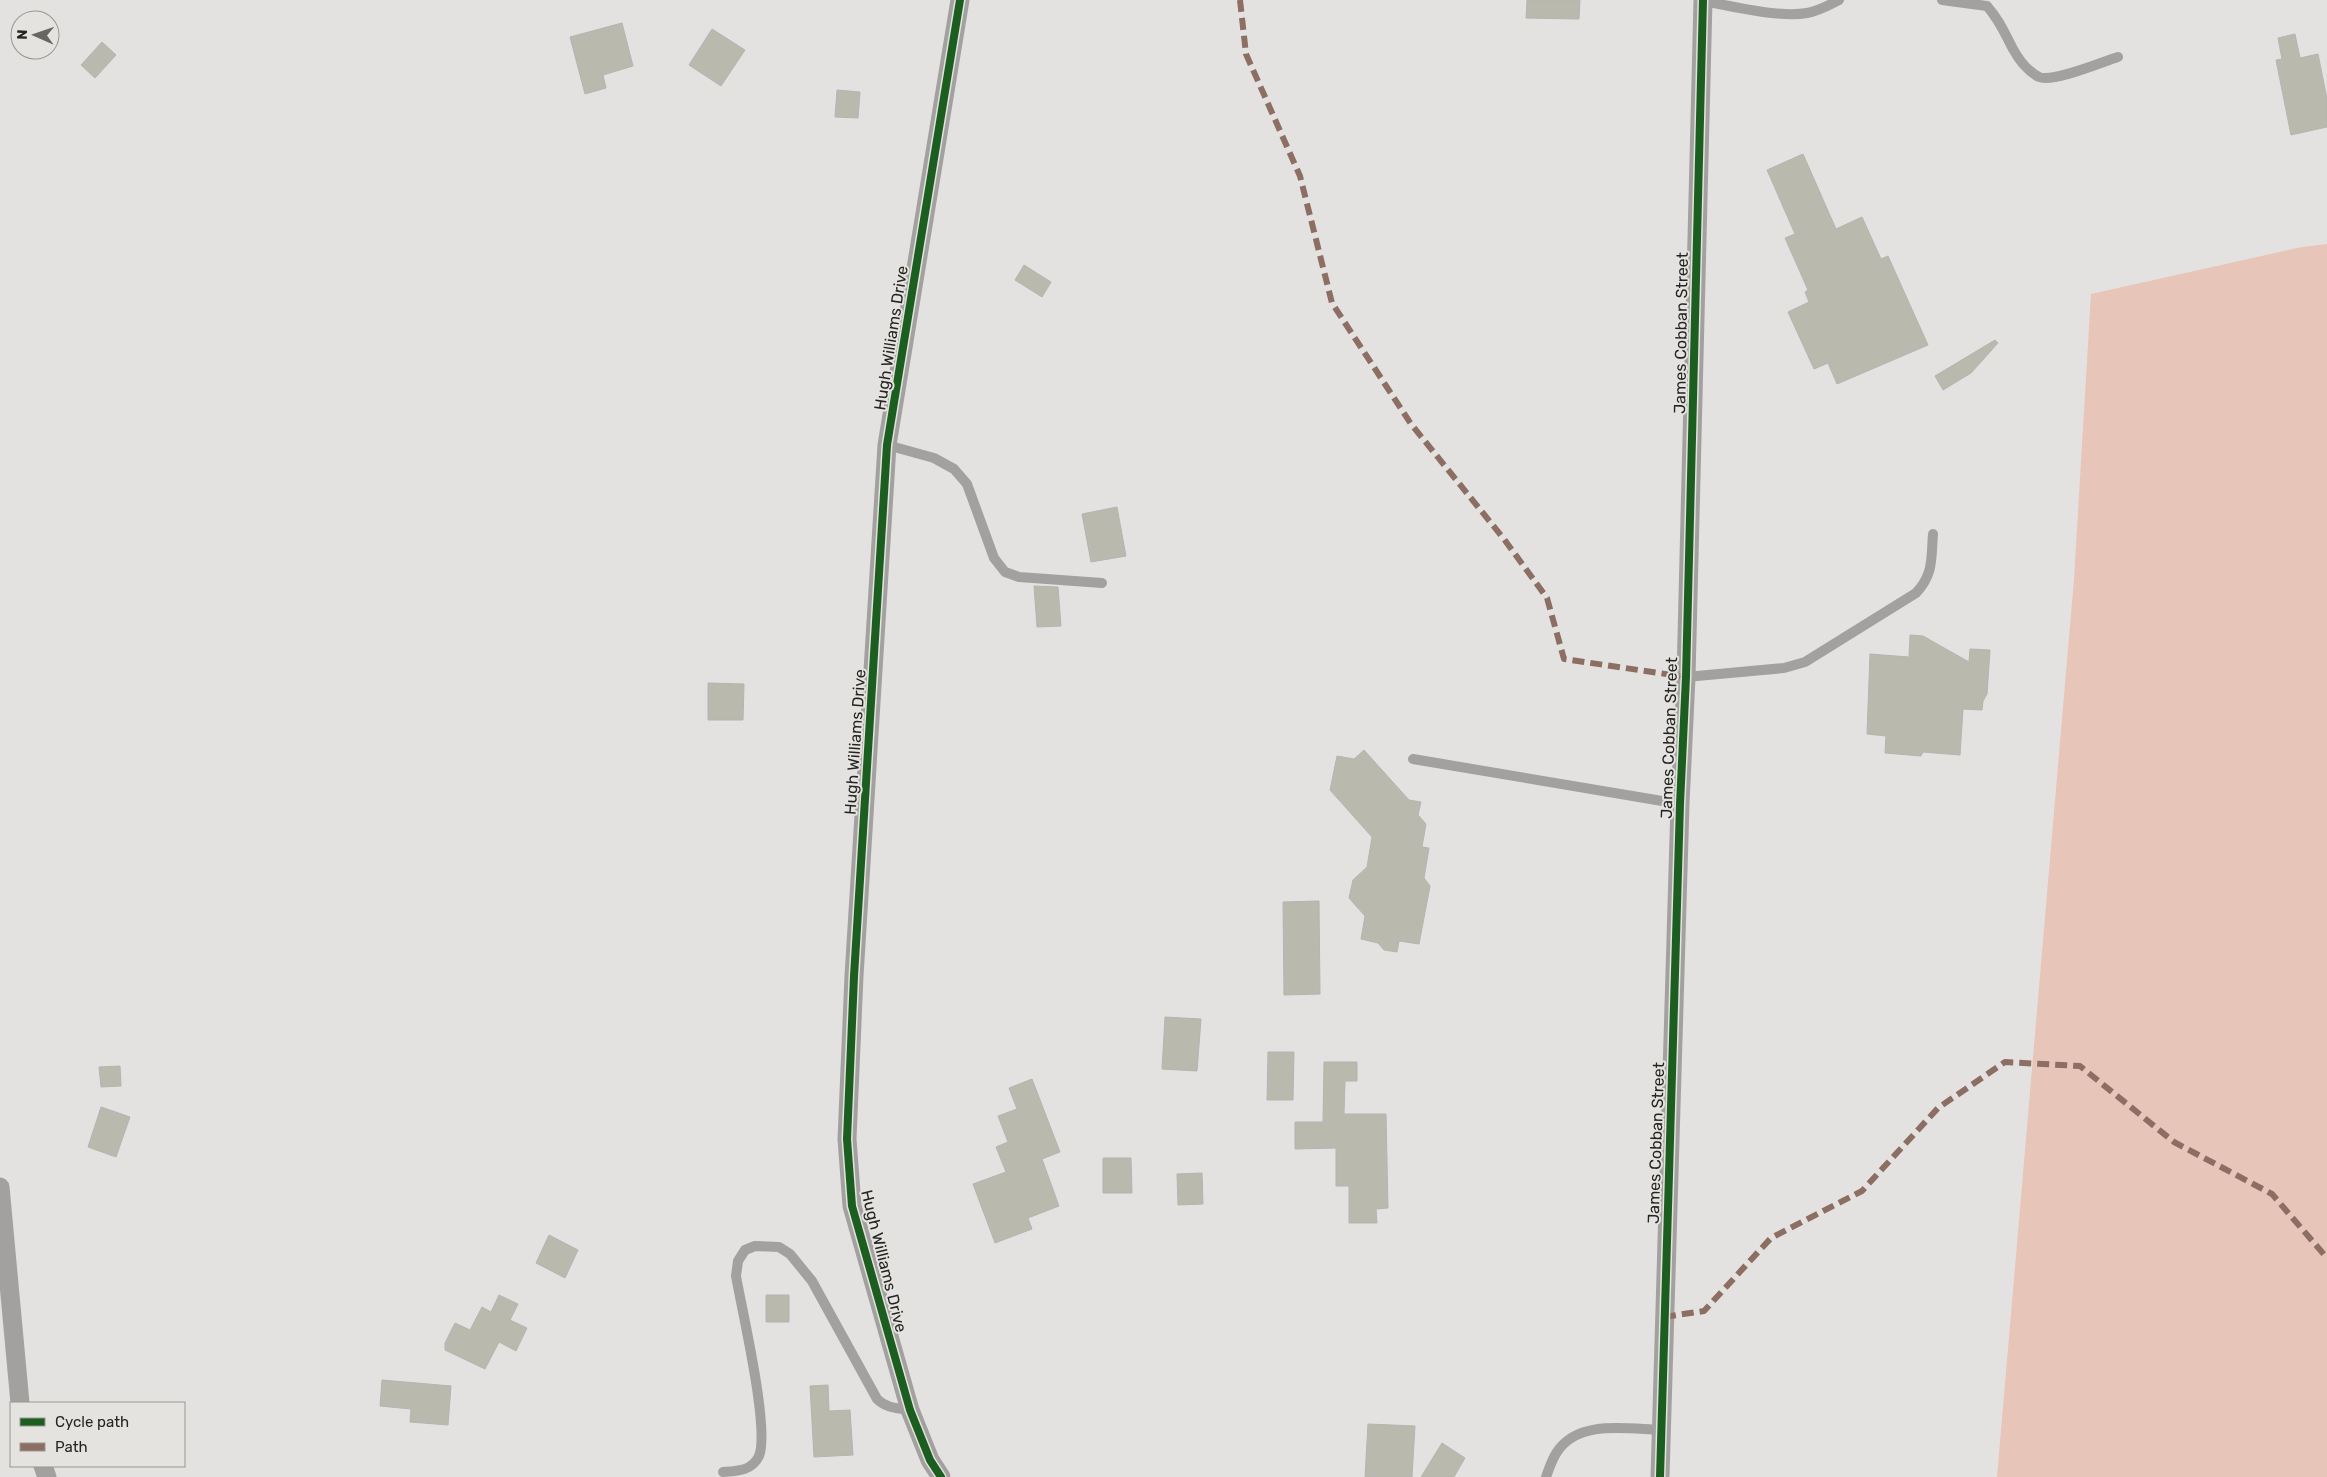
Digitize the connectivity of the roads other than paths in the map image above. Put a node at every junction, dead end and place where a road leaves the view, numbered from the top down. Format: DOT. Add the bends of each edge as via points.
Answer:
graph roads {
  1 [pos="960,0"];
  2 [pos="1839,0"];
  3 [pos="1942,0"];
  4 [pos="1703,1"];
  5 [pos="2118,57"];
  6 [pos="887,444"];
  7 [pos="1933,534"];
  8 [pos="1102,583"];
  9 [pos="1686,677"];
  10 [pos="1413,759"];
  11 [pos="1680,804"];
  12 [pos="0,1187"];
  13 [pos="20,1402"];
  14 [pos="910,1410"];
  15 [pos="1661,1430"];
  16 [pos="722,1472"];
  17 [pos="941,1477"];
  18 [pos="1546,1477"];
  19 [pos="1660,1477"];
  1 -- 6 [label="street, Hugh Williams Drive"];
  2 -- 4 [label="lane" via="1806,14"];
  3 -- 5 [label="lane" via="1987,6 2000,21 2026,68 2041,78"];
  4 -- 9 [label="street, James Cobban Street"];
  6 -- 8 [label="lane" via="934,458 954,469 967,484 994,558 1005,572 1020,577"];
  6 -- 14 [label="street, Hugh Williams Drive" via="847,1139 852,1206"];
  7 -- 9 [label="lane" via="1931,570 1916,593 1805,662 1784,668"];
  9 -- 11 [label="street, James Cobban Street"];
  10 -- 11 [label="lane"];
  11 -- 15 [label="street, James Cobban Street"];
  12 -- 13 [label="street"];
  14 -- 16 [label="lane" via="882,1405 876,1399 812,1280 790,1254 779,1247 755,1246 745,1250 738,1261 736,1276 762,1440 759,1457 750,1467"];
  14 -- 17 [label="street, Hugh Williams Drive" via="930,1460"];
  15 -- 18 [label="lane" via="1600,1428 1577,1434 1557,1451"];
  15 -- 19 [label="street, James Cobban Street"];
}
